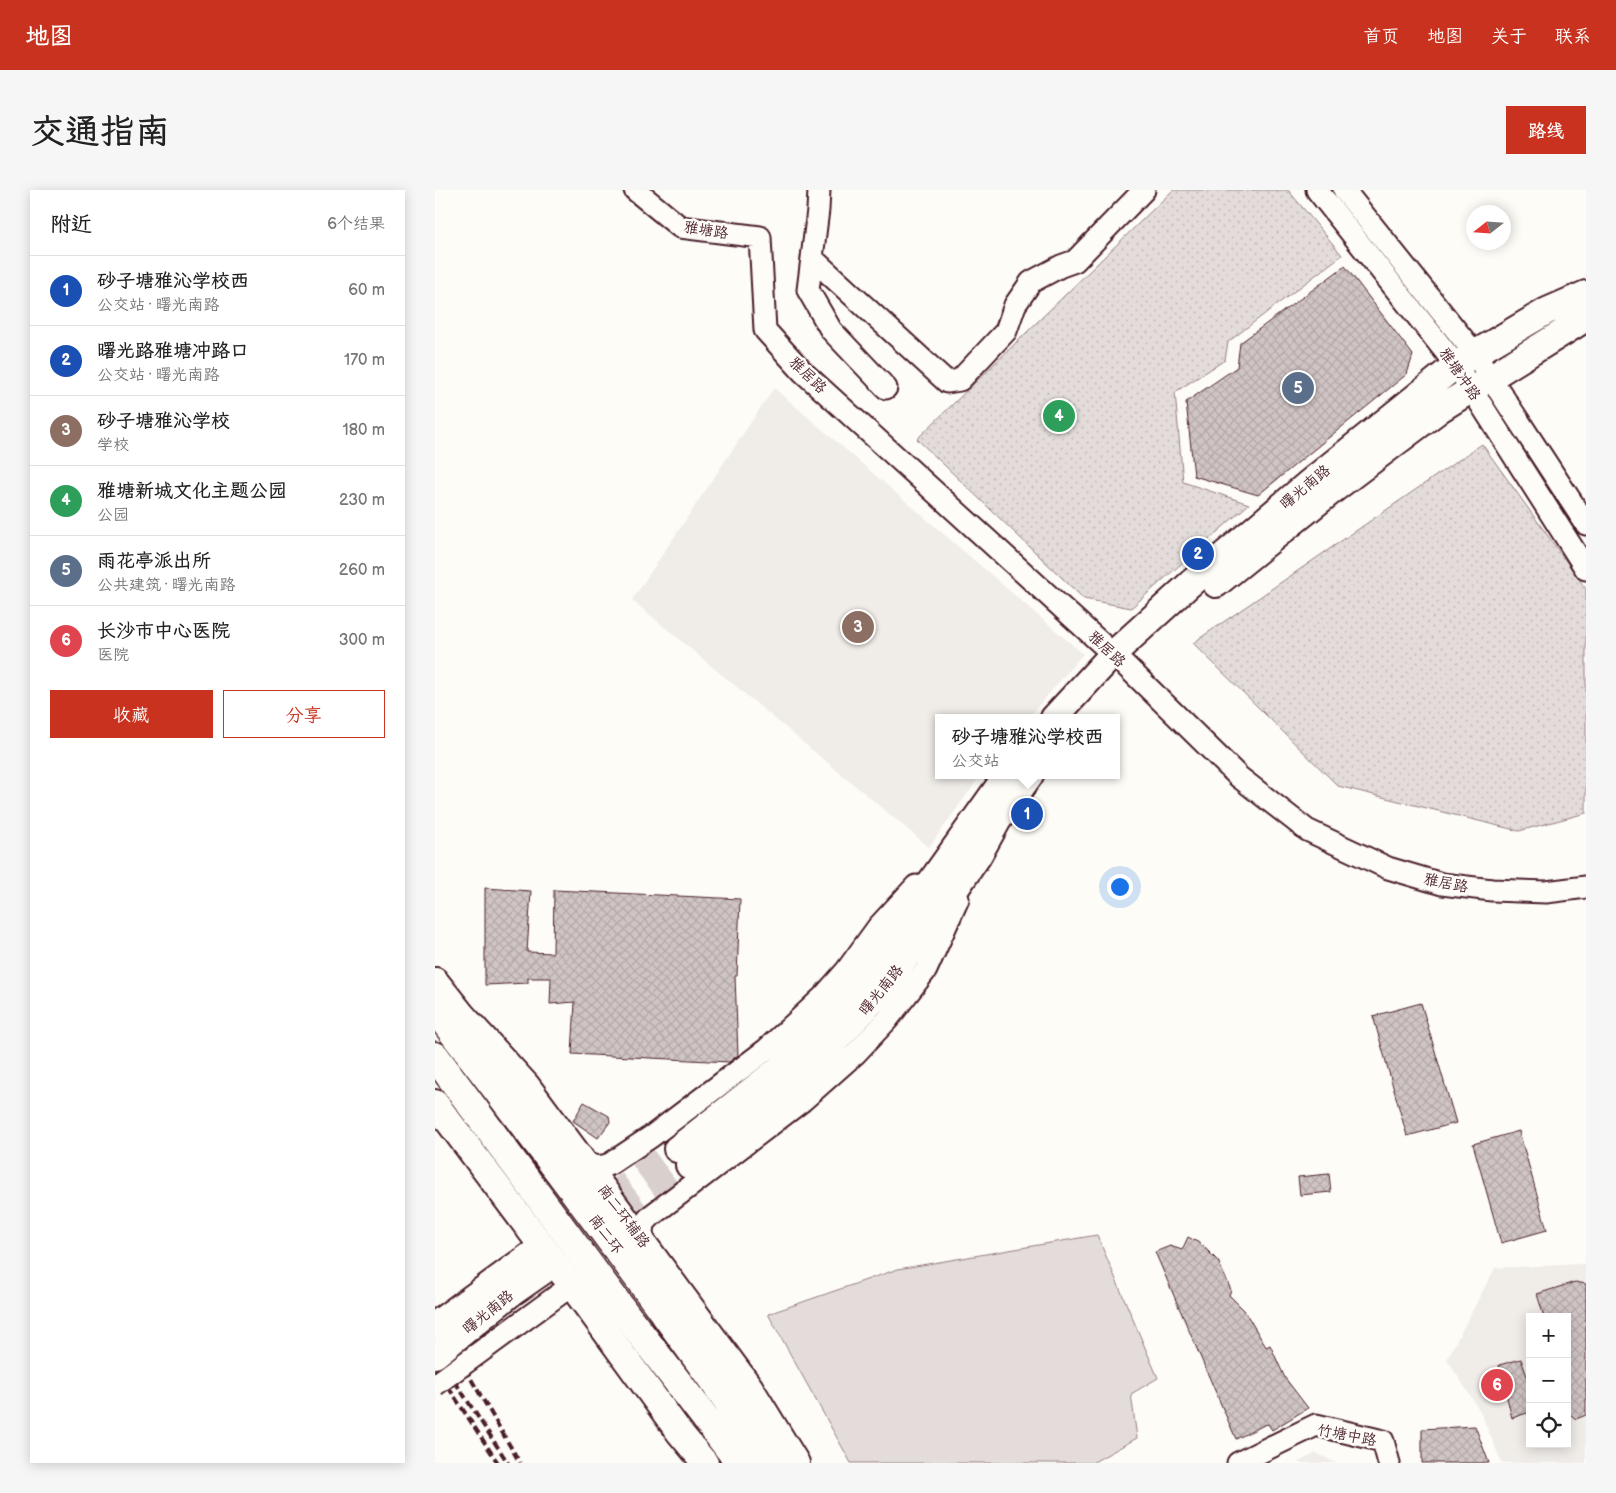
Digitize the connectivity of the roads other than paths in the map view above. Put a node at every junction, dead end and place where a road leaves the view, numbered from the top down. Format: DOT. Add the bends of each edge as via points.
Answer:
graph roads {
  1 [pos="635,190"];
  2 [pos="819,190"];
  3 [pos="1144,190"];
  4 [pos="1317,190"];
  5 [pos="1344,190"];
  6 [pos="760,237"];
  7 [pos="813,259"];
  8 [pos="1586,294"];
  9 [pos="1586,318"];
  10 [pos="1466,360"];
  11 [pos="1481,382"];
  12 [pos="886,388"];
  13 [pos="1586,524"];
  14 [pos="1586,569"];
  15 [pos="1119,659"];
  16 [pos="1058,714"];
  17 [pos="1080,714"];
  18 [pos="1005,779"];
  19 [pos="1026,779"];
  20 [pos="969,848"];
  21 [pos="1586,887"];
  22 [pos="435,981"];
  23 [pos="435,1009"];
  24 [pos="435,1056"];
  25 [pos="435,1103"];
  26 [pos="683,1157"];
  27 [pos="581,1159"];
  28 [pos="645,1245"];
  29 [pos="569,1293"];
  30 [pos="435,1325"];
  31 [pos="435,1355"];
  32 [pos="435,1385"];
  33 [pos="705,1463"];
  34 [pos="740,1463"];
  35 [pos="772,1463"];
  36 [pos="796,1463"];
  37 [pos="1237,1463"];
  38 [pos="1389,1463"];
  1 -- 6 [label="street, 雅塘路" via="680,228"];
  2 -- 7 [label="street"];
  3 -- 7 [label="street" via="1075,261 1031,282 1015,305 1006,330 960,380 947,382"];
  4 -- 10 [label="street, 雅塘冲路"];
  5 -- 10 [label="street, 雅塘冲路"];
  6 -- 15 [label="street, 雅居路" via="765,330 803,372"];
  7 -- 12 [label="street" via="808,290 831,330"];
  8 -- 10 [label="main road, 曙光南路" via="1547,311"];
  9 -- 11 [label="main road, 曙光南路"];
  10 -- 11 [label="street, 雅塘冲路"];
  10 -- 15 [label="main road, 曙光南路" via="1309,484 1191,583"];
  11 -- 13 [label="street, 雅塘冲路"];
  11 -- 14 [label="street, 雅塘冲路"];
  11 -- 15 [label="main road, 曙光南路" via="1334,489"];
  15 -- 16 [label="main road, 曙光南路"];
  15 -- 17 [label="main road, 曙光南路"];
  15 -- 21 [label="street, 雅居路" via="1239,777 1307,830 1388,868 1442,884 1545,892"];
  18 -- 20 [label="main road, 曙光南路"];
  19 -- 20 [label="main road, 曙光南路" via="998,820"];
  20 -- 26 [label="main road, 曙光南路" via="893,935 822,1027"];
  20 -- 27 [label="street" via="878,926 823,997 767,1049 610,1164 596,1167"];
  20 -- 28 [label="street" via="926,970 887,1020 802,1102 652,1215 642,1227"];
  22 -- 27 [label="main road, 南二环辅路" via="526,1085"];
  23 -- 35 [label="highway, 南二环" via="617,1248"];
  24 -- 34 [label="highway, 南二环"];
  25 -- 29 [label="main road"];
  27 -- 28 [label="main road, 南二环辅路"];
  28 -- 36 [label="main road, 南二环辅路" via="750,1388"];
  29 -- 32 [label="street, bridge"];
  29 -- 33 [label="main road"];
  30 -- 31 [label="main road, 曙光南路, bridge" via="537,1262 510,1294"];
  37 -- 38 [label="street, 竹塘中路" via="1316,1425 1383,1441"];
}
